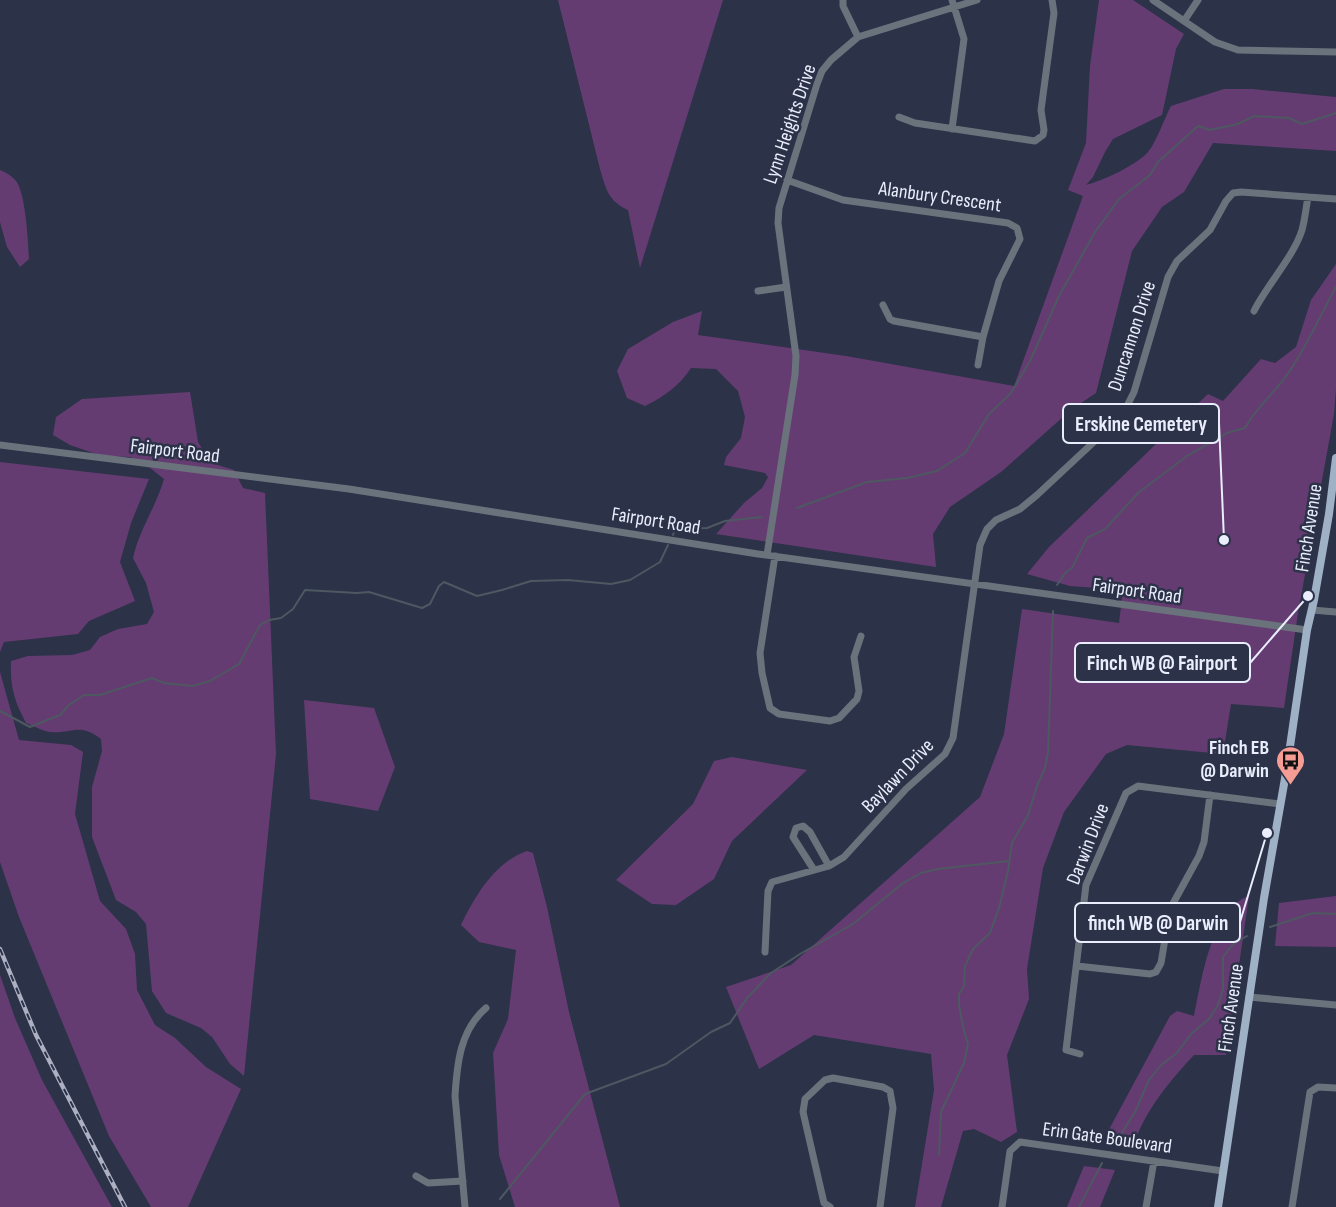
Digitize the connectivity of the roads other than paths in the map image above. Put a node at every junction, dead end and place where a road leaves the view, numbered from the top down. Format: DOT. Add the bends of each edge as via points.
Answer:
graph roads {
  1 [pos="843,0"];
  2 [pos="977,0"];
  3 [pos="1052,0"];
  4 [pos="1153,0"];
  5 [pos="1198,0"];
  6 [pos="953,3"];
  7 [pos="1184,21"];
  8 [pos="858,37"];
  9 [pos="1336,52"];
  10 [pos="900,117"];
  11 [pos="952,129"];
  12 [pos="787,180"];
  13 [pos="1308,197"];
  14 [pos="1336,199"];
  15 [pos="786,287"];
  16 [pos="758,291"];
  17 [pos="883,305"];
  18 [pos="1254,310"];
  19 [pos="983,337"];
  20 [pos="978,365"];
  21 [pos="0,445"];
  22 [pos="1336,458"];
  23 [pos="767,555"];
  24 [pos="775,556"];
  25 [pos="975,584"];
  26 [pos="1312,610"];
  27 [pos="1336,612"];
  28 [pos="1307,630"];
  29 [pos="861,636"];
  30 [pos="1210,795"];
  31 [pos="1280,804"];
  32 [pos="829,866"];
  33 [pos="814,870"];
  34 [pos="765,952"];
  35 [pos="1077,966"];
  36 [pos="1249,996"];
  37 [pos="1336,1005"];
  38 [pos="486,1008"];
  39 [pos="1080,1054"];
  40 [pos="1336,1088"];
  41 [pos="1154,1161"];
  42 [pos="1223,1171"];
  43 [pos="416,1176"];
  44 [pos="463,1181"];
  45 [pos="465,1207"];
  46 [pos="830,1207"];
  47 [pos="880,1207"];
  48 [pos="1002,1207"];
  49 [pos="1146,1207"];
  50 [pos="1218,1207"];
  51 [pos="1292,1207"];
  1 -- 8 [label="street"];
  2 -- 6 [label="street, Lynn Heights Drive"];
  3 -- 11 [label="street" via="1042,135 1035,141"];
  4 -- 7 [label="street"];
  5 -- 7 [label="street"];
  6 -- 8 [label="street, Lynn Heights Drive"];
  6 -- 11 [label="street" via="964,39"];
  7 -- 9 [label="street" via="1215,42 1238,50"];
  8 -- 12 [label="street, Lynn Heights Drive" via="822,71"];
  10 -- 11 [label="street"];
  12 -- 15 [label="street, Lynn Heights Drive" via="778,223"];
  12 -- 19 [label="street, Alanbury Crescent" via="843,200 1008,223 1017,228 1020,238 999,281"];
  13 -- 14 [label="street, Duncannon Drive"];
  13 -- 18 [label="street" via="1302,231"];
  13 -- 25 [label="street, Duncannon Drive" via="1241,192 1233,193 1226,201 1210,230 1177,261 1168,278 1134,392 1124,412 1037,495 987,529 980,545"];
  15 -- 16 [label="street"];
  15 -- 23 [label="street, Lynn Heights Drive" via="795,375"];
  17 -- 19 [label="street" via="894,321"];
  19 -- 20 [label="street, Alanbury Crescent"];
  21 -- 23 [label="street, Fairport Road" via="349,489"];
  22 -- 26 [label="main road, Finch Avenue"];
  23 -- 24 [label="street, Fairport Road"];
  24 -- 25 [label="street, Fairport Road"];
  24 -- 29 [label="street" via="760,653 770,708 780,714 830,721 839,718 857,699 854,657"];
  25 -- 28 [label="street, Fairport Road"];
  25 -- 32 [label="street, Baylawn Drive" via="953,738 945,754 906,789 844,857"];
  26 -- 27 [label="street"];
  26 -- 28 [label="main road, Finch Avenue"];
  28 -- 31 [label="main road, Finch Avenue"];
  30 -- 31 [label="street, Darwin Drive"];
  30 -- 35 [label="street" via="1204,842 1170,909 1156,972"];
  30 -- 35 [label="street, Darwin Drive" via="1138,786 1126,793 1086,885"];
  31 -- 36 [label="main road, Finch Avenue"];
  32 -- 33 [label="street, Baylawn Drive"];
  32 -- 33 [label="street" via="810,832 802,826 796,828 793,837"];
  33 -- 34 [label="street, Baylawn Drive" via="772,882 768,891"];
  35 -- 39 [label="street, Darwin Drive" via="1066,1050"];
  36 -- 37 [label="street"];
  36 -- 42 [label="main road, Finch Avenue"];
  38 -- 44 [label="street" via="473,1019 458,1069 455,1096"];
  40 -- 51 [label="street" via="1318,1087 1310,1092"];
  41 -- 42 [label="street, Erin Gate Boulevard"];
  41 -- 48 [label="street, Erin Gate Boulevard" via="1020,1142 1010,1150"];
  41 -- 49 [label="street"];
  42 -- 50 [label="main road, Finch Avenue"];
  43 -- 44 [label="street" via="428,1183"];
  44 -- 45 [label="street"];
  46 -- 47 [label="street" via="825,1203 802,1112 806,1099 825,1080 833,1078 883,1086 890,1092 893,1108"];
}
